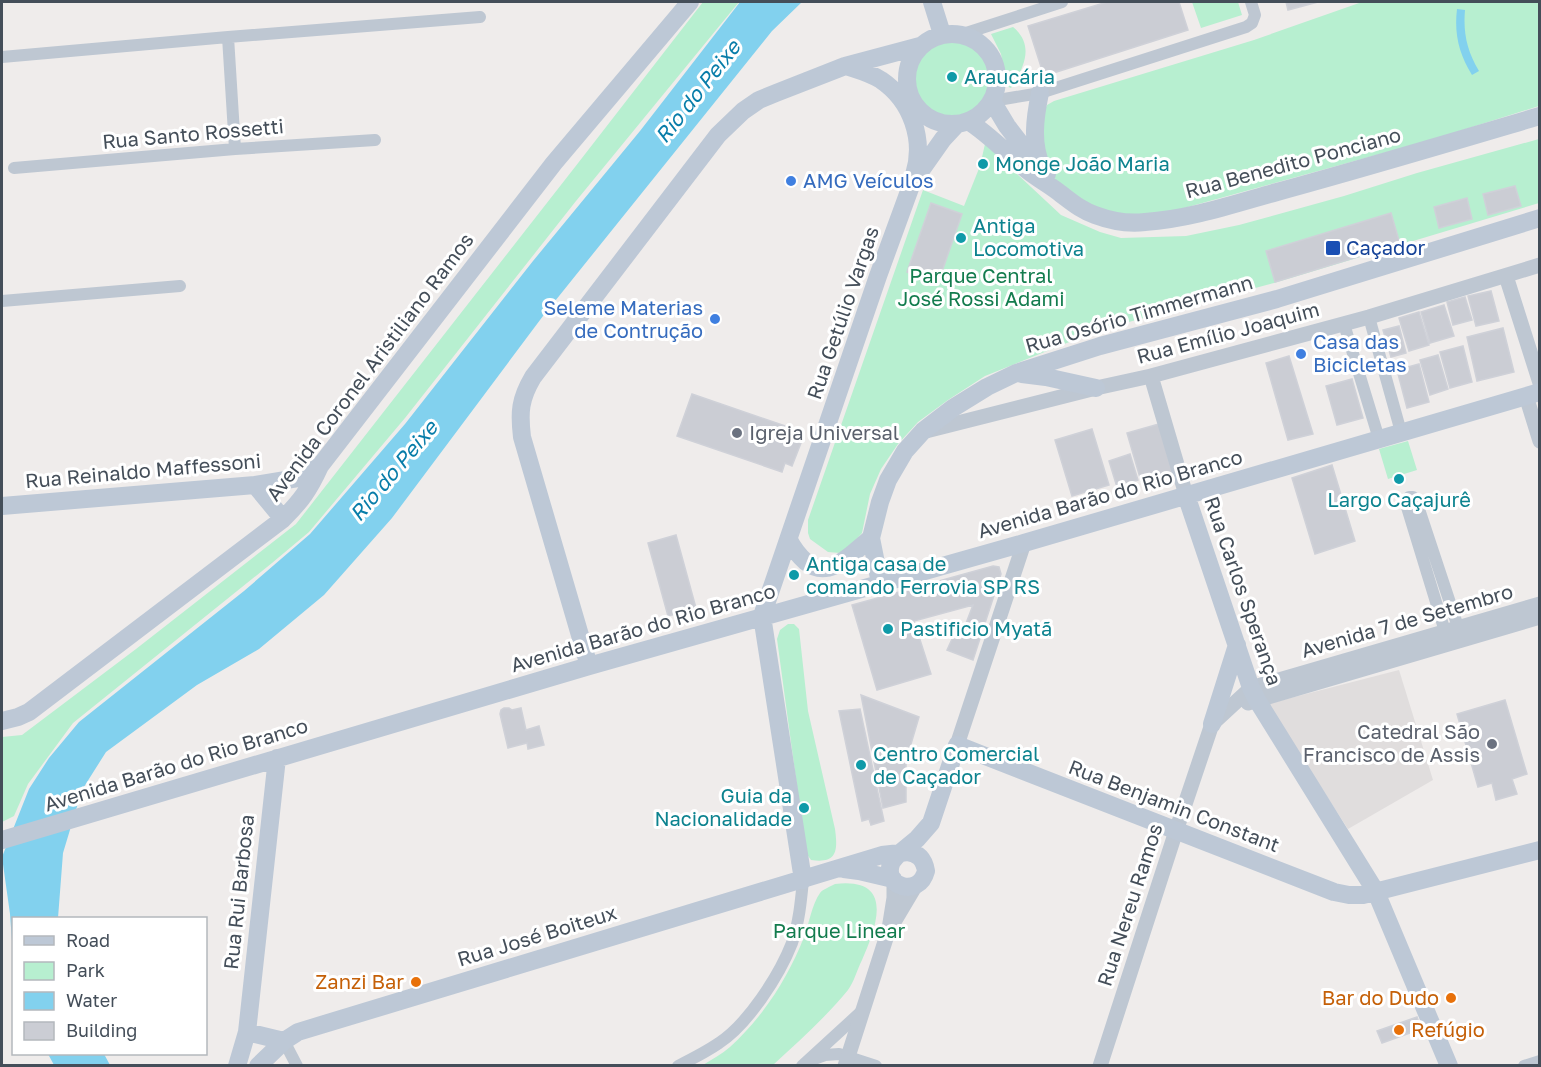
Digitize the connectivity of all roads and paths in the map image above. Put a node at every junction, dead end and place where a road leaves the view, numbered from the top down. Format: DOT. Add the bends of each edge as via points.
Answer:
graph roads {
  1 [pos="690,2"];
  2 [pos="932,2"];
  3 [pos="1062,2"];
  4 [pos="1251,2"];
  5 [pos="480,17"];
  6 [pos="942,34"];
  7 [pos="963,34"];
  8 [pos="228,37"];
  9 [pos="920,46"];
  10 [pos="2,57"];
  11 [pos="845,66"];
  12 [pos="1040,93"];
  13 [pos="992,101"];
  14 [pos="1539,116"];
  15 [pos="962,123"];
  16 [pos="375,140"];
  17 [pos="235,149"];
  18 [pos="14,168"];
  19 [pos="1043,169"];
  20 [pos="912,183"];
  21 [pos="1060,193"];
  22 [pos="1539,218"];
  23 [pos="1539,265"];
  24 [pos="1506,276"];
  25 [pos="180,286"];
  26 [pos="2,301"];
  27 [pos="1369,317"];
  28 [pos="1344,324"];
  29 [pos="1016,373"];
  30 [pos="1151,376"];
  31 [pos="1096,388"];
  32 [pos="1535,390"];
  33 [pos="923,431"];
  34 [pos="1401,432"];
  35 [pos="1379,439"];
  36 [pos="1539,441"];
  37 [pos="320,466"];
  38 [pos="255,485"];
  39 [pos="1186,495"];
  40 [pos="2,506"];
  41 [pos="283,519"];
  42 [pos="871,538"];
  43 [pos="789,540"];
  44 [pos="1024,543"];
  45 [pos="880,583"];
  46 [pos="1539,604"];
  47 [pos="762,616"];
  48 [pos="1539,617"];
  49 [pos="1454,636"];
  50 [pos="1237,645"];
  51 [pos="589,666"];
  52 [pos="1254,694"];
  53 [pos="2,721"];
  54 [pos="1212,724"];
  55 [pos="957,745"];
  56 [pos="277,758"];
  57 [pos="1176,831"];
  58 [pos="2,840"];
  59 [pos="1539,850"];
  60 [pos="900,853"];
  61 [pos="839,868"];
  62 [pos="803,880"];
  63 [pos="893,880"];
  64 [pos="916,885"];
  65 [pos="1376,892"];
  66 [pos="889,929"];
  67 [pos="862,1011"];
  68 [pos="247,1032"];
  69 [pos="284,1041"];
  70 [pos="847,1061"];
  71 [pos="1539,1061"];
  72 [pos="804,1063"];
  73 [pos="237,1065"];
  74 [pos="258,1065"];
  75 [pos="297,1065"];
  76 [pos="678,1065"];
  77 [pos="876,1065"];
  78 [pos="1100,1065"];
  79 [pos="1449,1065"];
  80 [pos="1524,1065"];
  1 -- 37 [label="main road, Avenida Coronel Aristiliano Ramos" via="554,163"];
  2 -- 6 [label="main road"];
  3 -- 7 [label="street"];
  4 -- 12 [label="street" via="1255,15 1246,27"];
  5 -- 8 [label="street"];
  6 -- 7 [label="main road"];
  6 -- 9 [label="main road"];
  7 -- 13 [label="main road" via="984,46 996,66 998,78"];
  8 -- 10 [label="street"];
  8 -- 17 [label="street"];
  9 -- 11 [label="main road"];
  9 -- 15 [label="main road" via="912,56 906,80 914,104 933,120"];
  11 -- 20 [label="main road" via="881,80 907,108 918,145"];
  11 -- 51 [label="main road" via="759,100 718,135 525,391 520,418 522,437"];
  12 -- 13 [label="street"];
  12 -- 19 [label="main road" via="1035,130"];
  13 -- 15 [label="main road" via="977,117"];
  13 -- 19 [label="main road, Rua Benedito Ponciano"];
  14 -- 21 [label="main road, Rua Benedito Ponciano" via="1390,161 1169,220 1134,223 1108,219 1073,205"];
  15 -- 20 [label="main road, Rua Getúlio Vargas" via="943,139"];
  15 -- 21 [label="main road, Rua Benedito Ponciano" via="980,129 1030,173"];
  16 -- 17 [label="street, Rua Santo Rossetti"];
  17 -- 18 [label="street, Rua Santo Rossetti"];
  19 -- 21 [label="main road, Rua Benedito Ponciano"];
  20 -- 43 [label="main road, Rua Getúlio Vargas"];
  22 -- 29 [label="main road, Rua Osório Timmermann" via="1277,299 1100,346"];
  23 -- 24 [label="street, Rua Emílio Joaquim"];
  24 -- 27 [label="street, Rua Emílio Joaquim"];
  24 -- 32 [label="street"];
  25 -- 26 [label="street"];
  27 -- 28 [label="street, Rua Emílio Joaquim"];
  27 -- 34 [label="street"];
  28 -- 30 [label="street, Rua Emílio Joaquim"];
  28 -- 35 [label="street"];
  29 -- 31 [label="main road"];
  29 -- 33 [label="main road, Rua Osório Timmermann" via="953,408"];
  30 -- 31 [label="street, Rua Emílio Joaquim"];
  30 -- 39 [label="street, Rua Carlos Sperança"];
  31 -- 33 [label="street, Rua Emílio Joaquim"];
  32 -- 34 [label="main road, Avenida Barão do Rio Branco"];
  32 -- 36 [label="street"];
  33 -- 42 [label="main road, Rua Osório Timmermann" via="904,451 888,480"];
  34 -- 35 [label="main road, Avenida Barão do Rio Branco"];
  35 -- 39 [label="main road, Avenida Barão do Rio Branco"];
  37 -- 38 [label="main road, Rua Reinaldo Maffessoni" via="298,478"];
  37 -- 41 [label="main road, Avenida Coronel Aristiliano Ramos" via="310,488"];
  38 -- 40 [label="main road, Rua Reinaldo Maffessoni"];
  38 -- 41 [label="main road"];
  39 -- 44 [label="main road, Avenida Barão do Rio Branco"];
  39 -- 50 [label="main road, Rua Carlos Sperança"];
  41 -- 53 [label="main road, Avenida Coronel Aristiliano Ramos" via="29,712"];
  42 -- 43 [label="main road" via="839,564 821,569 801,558"];
  42 -- 45 [label="main road, Rua Osório Timmermann"];
  43 -- 47 [label="main road, Rua Getúlio Vargas"];
  44 -- 45 [label="main road, Avenida Barão do Rio Branco"];
  44 -- 55 [label="street"];
  45 -- 47 [label="main road, Avenida Barão do Rio Branco"];
  46 -- 49 [label="street, Avenida 7 de Setembro"];
  47 -- 51 [label="main road, Avenida Barão do Rio Branco"];
  47 -- 62 [label="main road, Rua Getúlio Vargas"];
  48 -- 49 [label="street, Avenida 7 de Setembro"];
  49 -- 49 [label="street" via="1416,500 1409,497 1406,504"];
  49 -- 52 [label="street, Avenida 7 de Setembro"];
  50 -- 52 [label="main road, Rua Carlos Sperança"];
  50 -- 54 [label="main road"];
  51 -- 56 [label="main road, Avenida Barão do Rio Branco"];
  52 -- 54 [label="street, Rua Nereu Ramos"];
  52 -- 65 [label="main road, Rua Carlos Sperança"];
  54 -- 57 [label="street, Rua Nereu Ramos"];
  55 -- 57 [label="main road, Rua Benjamin Constant"];
  55 -- 60 [label="main road" via="931,823"];
  56 -- 58 [label="main road, Avenida Barão do Rio Branco"];
  56 -- 68 [label="main road, Rua Rui Barbosa"];
  57 -- 65 [label="main road, Rua Benjamin Constant" via="1334,892"];
  57 -- 78 [label="street, Rua Nereu Ramos"];
  59 -- 65 [label="main road, Rua Benjamin Constant"];
  60 -- 61 [label="main road, Rua José Boiteux"];
  60 -- 63 [label="main road" via="891,864"];
  60 -- 64 [label="main road" via="913,853 925,865 924,877"];
  61 -- 62 [label="main road, Rua José Boiteux"];
  61 -- 63 [label="main road, Rua José Boiteux"];
  62 -- 69 [label="main road, Rua José Boiteux" via="297,1032"];
  62 -- 76 [label="street" via="801,909 792,942 763,996 721,1042"];
  63 -- 64 [label="main road" via="906,887"];
  63 -- 66 [label="street"];
  64 -- 66 [label="street"];
  65 -- 79 [label="main road, Rua Carlos Sperança"];
  66 -- 67 [label="street"];
  67 -- 70 [label="street"];
  67 -- 72 [label="street"];
  68 -- 69 [label="main road"];
  68 -- 73 [label="main road, Rua Rui Barbosa"];
  69 -- 74 [label="main road, Rua José Boiteux"];
  69 -- 75 [label="street"];
  70 -- 72 [label="street" via="839,1054"];
  70 -- 77 [label="street"];
  71 -- 80 [label="street"];
}
